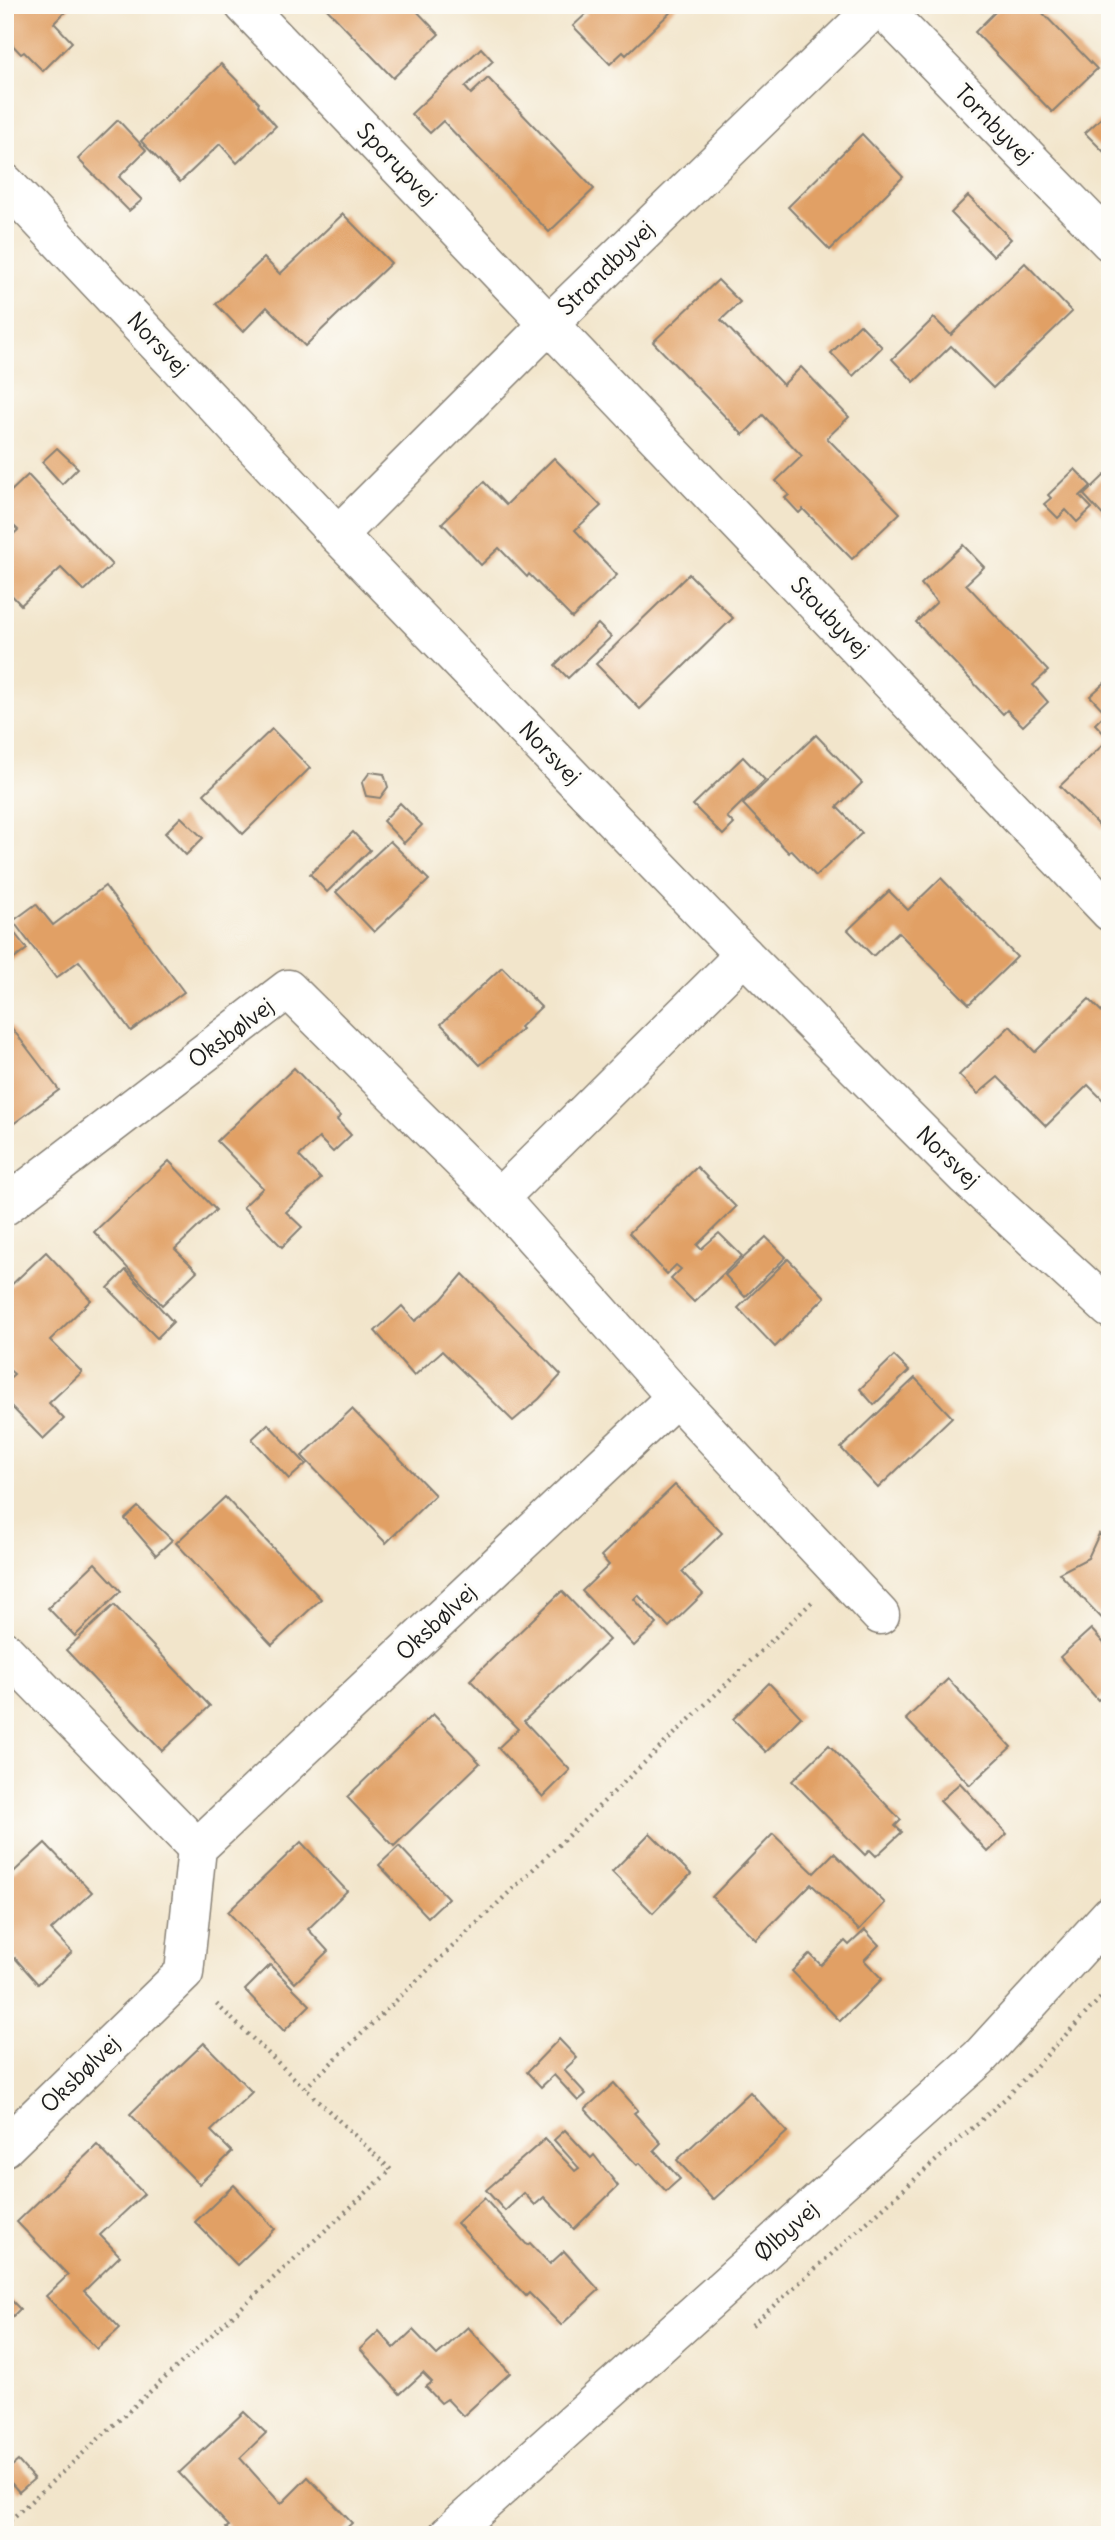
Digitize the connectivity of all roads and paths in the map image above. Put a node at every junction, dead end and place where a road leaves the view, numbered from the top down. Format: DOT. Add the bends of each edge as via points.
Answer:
graph roads {
  1 [pos="244,5"];
  2 [pos="879,5"];
  3 [pos="5,183"];
  4 [pos="1110,242"];
  5 [pos="550,323"];
  6 [pos="338,534"];
  7 [pos="1110,912"];
  8 [pos="744,955"];
  9 [pos="499,1198"];
  10 [pos="5,1206"];
  11 [pos="1110,1308"];
  12 [pos="676,1397"];
  13 [pos="842,1573"];
  14 [pos="880,1615"];
  15 [pos="5,1651"];
  16 [pos="197,1847"];
  17 [pos="1110,1914"];
  18 [pos="184,1973"];
  19 [pos="305,2088"];
  20 [pos="5,2147"];
  21 [pos="5,2525"];
  22 [pos="448,2535"];
  1 -- 5 [label="street, Sporupvej"];
  2 -- 4 [label="street, Tornbyvej"];
  2 -- 5 [label="street, Strandbyvej"];
  3 -- 6 [label="street, Norsvej"];
  5 -- 6 [label="street, Strandbyvej"];
  5 -- 7 [label="street, Stoubyvej"];
  6 -- 8 [label="street, Norsvej"];
  8 -- 9 [label="street"];
  8 -- 11 [label="street, Norsvej" via="966,1177"];
  9 -- 10 [label="street, Oksbølvej" via="288,989"];
  9 -- 12 [label="street, Oksbølvej"];
  12 -- 13 [label="street, Oksbølvej"];
  12 -- 16 [label="street, Oksbølvej"];
  13 -- 14 [label="street, Oksbølvej"];
  13 -- 19 [label="path"];
  15 -- 16 [label="street"];
  16 -- 18 [label="street"];
  17 -- 22 [label="street, Ølbyvej" via="979,2058"];
  18 -- 19 [label="path"];
  18 -- 20 [label="street, Oksbølvej"];
  19 -- 21 [label="path" via="390,2170"];
}
